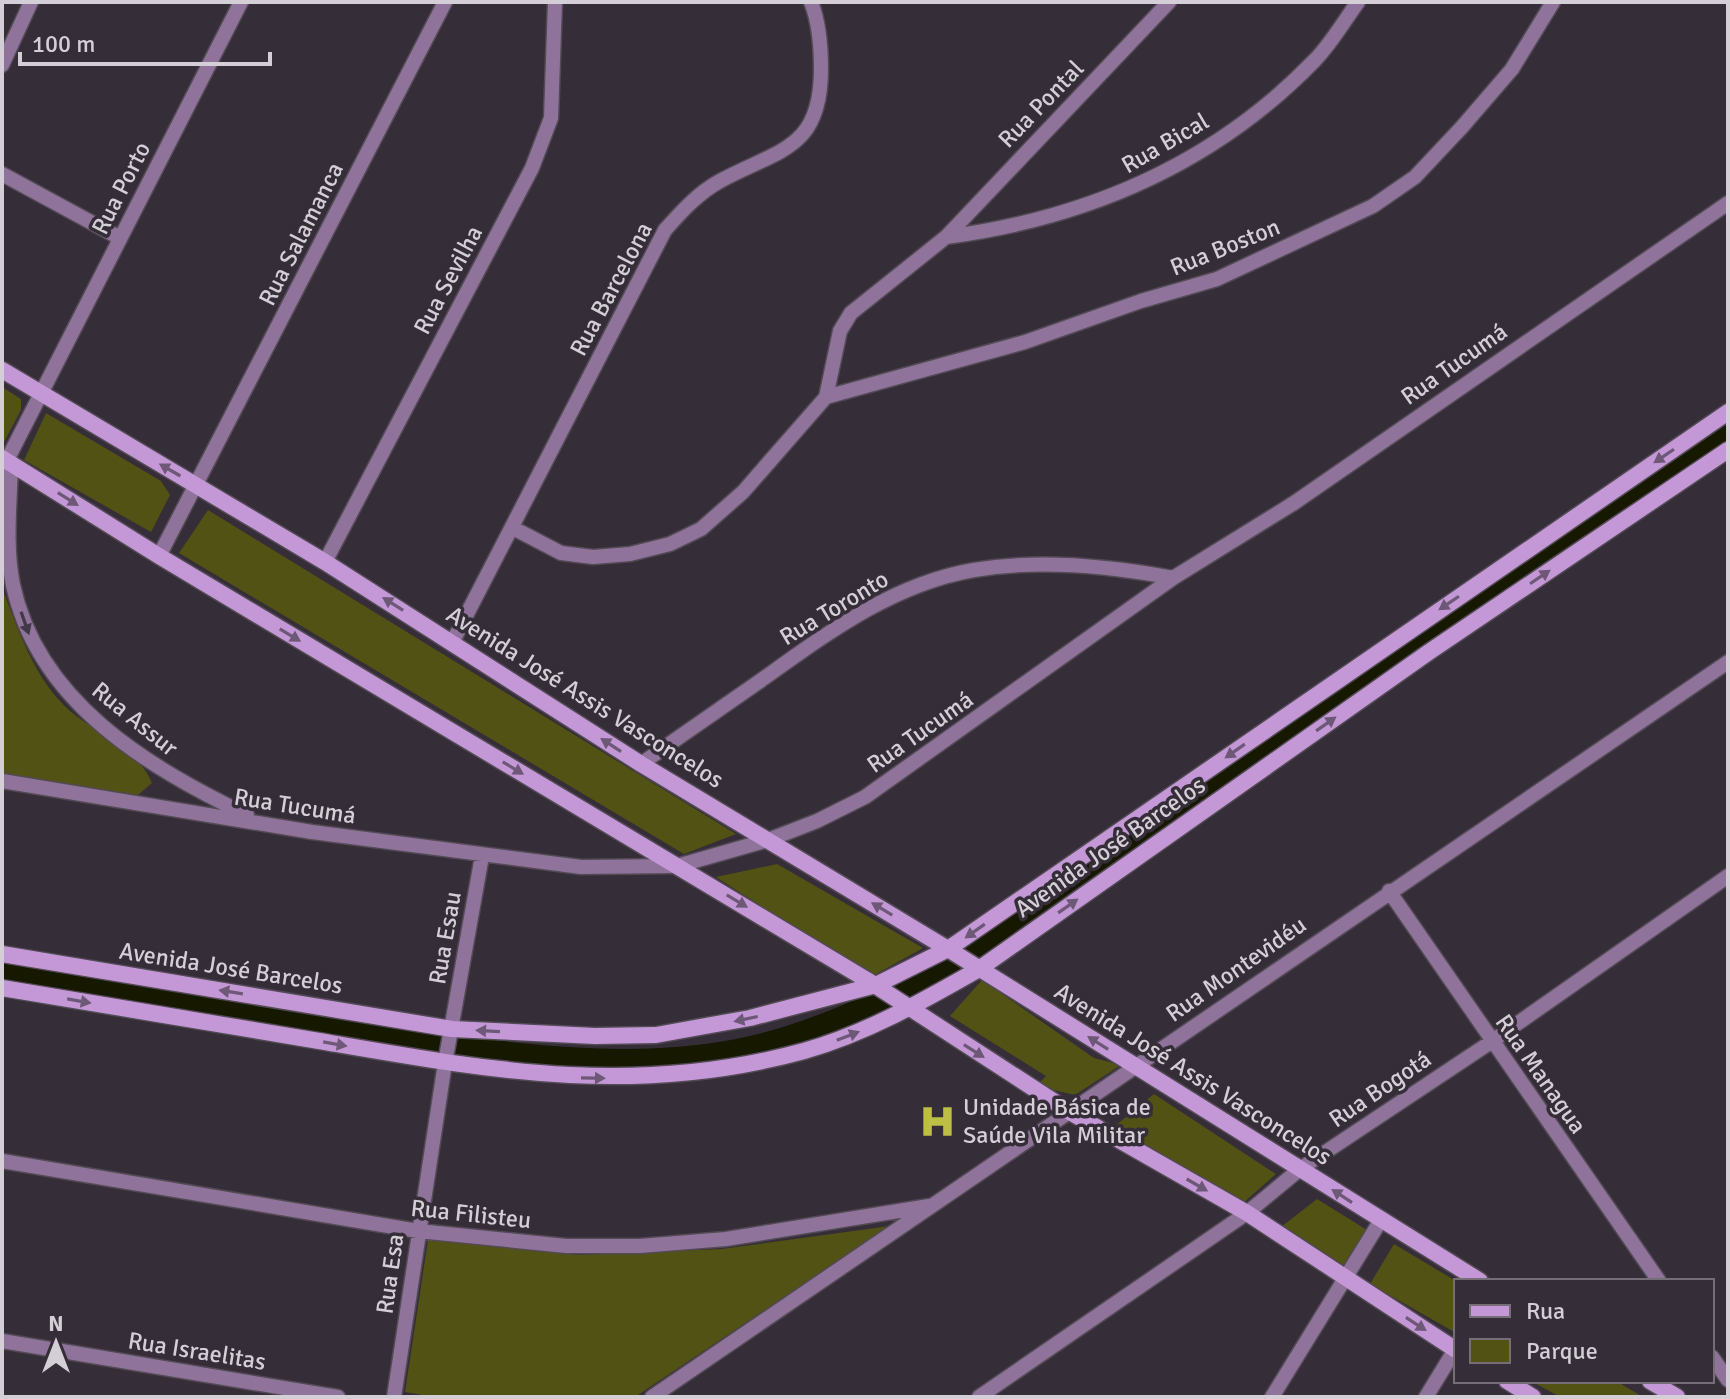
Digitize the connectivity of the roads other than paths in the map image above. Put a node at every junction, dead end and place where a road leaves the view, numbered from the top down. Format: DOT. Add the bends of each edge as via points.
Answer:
graph roads {
  1 [pos="31,2"];
  2 [pos="241,2"];
  3 [pos="445,2"];
  4 [pos="555,2"];
  5 [pos="811,2"];
  6 [pos="1169,2"];
  7 [pos="1358,2"];
  8 [pos="1553,2"];
  9 [pos="2,65"];
  10 [pos="2,174"];
  11 [pos="1728,203"];
  12 [pos="946,237"];
  13 [pos="120,238"];
  14 [pos="2,370"];
  15 [pos="41,394"];
  16 [pos="826,397"];
  17 [pos="1728,412"];
  18 [pos="1728,450"];
  19 [pos="5,463"];
  20 [pos="197,486"];
  21 [pos="513,528"];
  22 [pos="159,556"];
  23 [pos="325,562"];
  24 [pos="1173,578"];
  25 [pos="453,641"];
  26 [pos="1728,662"];
  27 [pos="641,764"];
  28 [pos="175,780"];
  29 [pos="2,781"];
  30 [pos="161,805"];
  31 [pos="264,823"];
  32 [pos="768,840"];
  33 [pos="482,856"];
  34 [pos="677,866"];
  35 [pos="1728,876"];
  36 [pos="1389,891"];
  37 [pos="951,951"];
  38 [pos="2,954"];
  39 [pos="974,966"];
  40 [pos="2,988"];
  41 [pos="892,998"];
  42 [pos="451,1033"];
  43 [pos="1491,1042"];
  44 [pos="446,1058"];
  45 [pos="1135,1066"];
  46 [pos="1070,1112"];
  47 [pos="2,1161"];
  48 [pos="1300,1169"];
  49 [pos="938,1205"];
  50 [pos="1247,1213"];
  51 [pos="1381,1220"];
  52 [pos="418,1231"];
  53 [pos="1477,1279"];
  54 [pos="1658,1279"];
  55 [pos="1346,1280"];
  56 [pos="2,1341"];
  57 [pos="1454,1348"];
  58 [pos="1454,1352"];
  59 [pos="1714,1360"];
  60 [pos="1728,1380"];
  61 [pos="1510,1383"];
  62 [pos="1653,1383"];
  63 [pos="338,1397"];
  64 [pos="394,1397"];
  65 [pos="652,1397"];
  66 [pos="979,1397"];
  67 [pos="1272,1397"];
  68 [pos="1426,1397"];
  69 [pos="1533,1397"];
  70 [pos="1677,1397"];
  1 -- 9 [label="street"];
  2 -- 13 [label="street, Rua Porto"];
  3 -- 20 [label="street, Rua Salamanca"];
  4 -- 23 [label="street, Rua Sevilha" via="551,118 532,168"];
  5 -- 21 [label="street, Rua Barcelona" via="821,56 817,112 804,135 776,156 718,182 665,230"];
  6 -- 12 [label="street, Rua Pontal"];
  7 -- 12 [label="street, Rua Bical" via="1316,60 1257,112 1174,169 1068,213"];
  8 -- 16 [label="street, Rua Boston" via="1512,69 1462,127 1415,177 1373,206 1217,279 1025,342"];
  10 -- 13 [label="street"];
  11 -- 24 [label="street, Rua Tucumá" via="1294,503"];
  12 -- 16 [label="street" via="851,313 840,331"];
  13 -- 15 [label="street, Rua Porto"];
  14 -- 15 [label="street, Avenida José Assis Vasconcelos"];
  15 -- 19 [label="street, Rua Porto"];
  20 -- 15 [label="street, Avenida José Assis Vasconcelos, one-way"];
  16 -- 21 [label="street" via="743,492 701,529 670,544 593,557 561,553"];
  17 -- 37 [label="street, Avenida José Barcelos, one-way"];
  39 -- 18 [label="street, Avenida José Barcelos, one-way"];
  19 -- 22 [label="street, one-way"];
  19 -- 28 [label="street, Rua Assur, one-way" via="9,559 26,629 40,656 102,727"];
  20 -- 22 [label="street"];
  20 -- 23 [label="street, Avenida José Assis Vasconcelos"];
  21 -- 25 [label="street, Rua Barcelona"];
  22 -- 34 [label="street, one-way"];
  25 -- 23 [label="street, Avenida José Assis Vasconcelos, one-way"];
  24 -- 27 [label="street, Rua Toronto" via="1083,566 1017,566 972,571 915,587 833,629"];
  24 -- 32 [label="street, Rua Tucumá" via="865,797"];
  27 -- 25 [label="street, Avenida José Assis Vasconcelos, one-way"];
  26 -- 36 [label="street, Rua Montevidéu"];
  27 -- 32 [label="street, Avenida José Assis Vasconcelos"];
  28 -- 30 [label="street"];
  28 -- 31 [label="street, Rua Assur"];
  29 -- 30 [label="street, Rua Tucumá"];
  30 -- 31 [label="street, Rua Tucumá"];
  31 -- 33 [label="street, Rua Tucumá"];
  32 -- 34 [label="street, Rua Tucumá"];
  37 -- 32 [label="street, Avenida José Assis Vasconcelos, one-way"];
  33 -- 34 [label="street, Rua Tucumá" via="581,867"];
  33 -- 42 [label="street, Rua Esau"];
  34 -- 41 [label="street, one-way"];
  35 -- 43 [label="street, Rua Bogotá"];
  36 -- 43 [label="street, Rua Managua"];
  36 -- 45 [label="street, Rua Montevidéu"];
  37 -- 39 [label="street, Avenida José Assis Vasconcelos"];
  37 -- 41 [label="street, Avenida José Barcelos"];
  42 -- 38 [label="street, Avenida José Barcelos, one-way"];
  39 -- 41 [label="street, Avenida José Barcelos"];
  45 -- 39 [label="street, Avenida José Assis Vasconcelos, one-way"];
  40 -- 44 [label="street, Avenida José Barcelos, one-way"];
  41 -- 42 [label="street, Avenida José Barcelos, one-way" via="656,1035"];
  44 -- 41 [label="street, Avenida José Barcelos, one-way" via="584,1078 699,1073 849,1036"];
  41 -- 46 [label="street, one-way"];
  42 -- 44 [label="street"];
  43 -- 48 [label="street, Rua Bogotá"];
  43 -- 54 [label="street, Rua Managua"];
  44 -- 52 [label="street, Rua Esa"];
  45 -- 46 [label="street, Rua Montevidéu"];
  45 -- 48 [label="street, Avenida José Assis Vasconcelos"];
  46 -- 49 [label="street, Rua Montevidéu"];
  46 -- 50 [label="street, one-way"];
  47 -- 52 [label="street, Rua Filisteu"];
  48 -- 50 [label="street, Rua Bogotá"];
  51 -- 48 [label="street, Avenida José Assis Vasconcelos, one-way"];
  49 -- 52 [label="street, Rua Filisteu" via="726,1239 640,1246 566,1246"];
  49 -- 65 [label="street, Rua Montevidéu"];
  50 -- 55 [label="street"];
  50 -- 66 [label="street, Rua Bogotá"];
  51 -- 53 [label="street, Avenida José Assis Vasconcelos"];
  51 -- 55 [label="street"];
  52 -- 64 [label="street, Rua Esa"];
  55 -- 57 [label="street, one-way"];
  55 -- 67 [label="street"];
  56 -- 63 [label="street, Rua Israelitas"];
  58 -- 68 [label="street"];
  59 -- 60 [label="street"];
  61 -- 69 [label="street"];
  62 -- 70 [label="street"];
}
